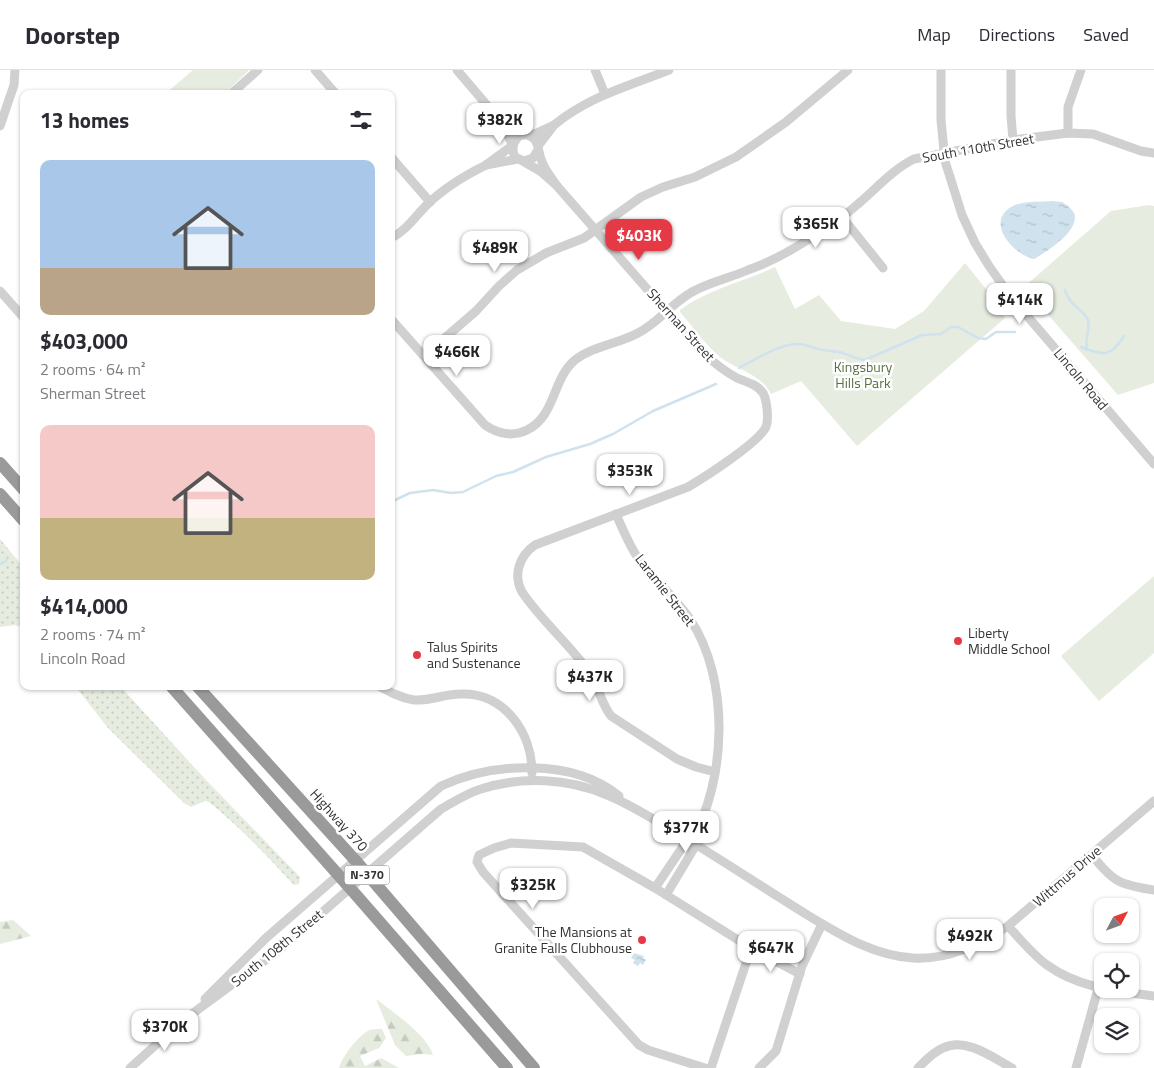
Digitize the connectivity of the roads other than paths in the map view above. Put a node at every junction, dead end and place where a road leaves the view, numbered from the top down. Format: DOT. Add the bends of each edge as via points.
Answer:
graph roads {
  1 [pos="15,70"];
  2 [pos="315,70"];
  3 [pos="457,70"];
  4 [pos="595,70"];
  5 [pos="668,70"];
  6 [pos="848,70"];
  7 [pos="941,70"];
  8 [pos="1011,70"];
  9 [pos="1081,70"];
  10 [pos="255,72"];
  11 [pos="235,90"];
  12 [pos="332,90"];
  13 [pos="605,94"];
  14 [pos="491,110"];
  15 [pos="554,125"];
  16 [pos="0,126"];
  17 [pos="1068,133"];
  18 [pos="527,135"];
  19 [pos="1013,140"];
  20 [pos="512,146"];
  21 [pos="538,148"];
  22 [pos="944,153"];
  23 [pos="1154,153"];
  24 [pos="519,160"];
  25 [pos="395,162"];
  26 [pos="486,165"];
  27 [pos="557,186"];
  28 [pos="430,202"];
  29 [pos="842,217"];
  30 [pos="596,230"];
  31 [pos="395,235"];
  32 [pos="883,268"];
  33 [pos="0,291"];
  34 [pos="667,311"];
  35 [pos="20,314"];
  36 [pos="395,324"];
  37 [pos="424,356"];
  38 [pos="0,463"];
  39 [pos="1154,464"];
  40 [pos="20,486"];
  41 [pos="0,494"];
  42 [pos="616,514"];
  43 [pos="20,516"];
  44 [pos="175,690"];
  45 [pos="201,690"];
  46 [pos="386,690"];
  47 [pos="532,768"];
  48 [pos="715,772"];
  49 [pos="532,781"];
  50 [pos="1154,801"];
  51 [pos="630,806"];
  52 [pos="692,842"];
  53 [pos="1092,855"];
  54 [pos="355,860"];
  55 [pos="338,874"];
  56 [pos="366,874"];
  57 [pos="350,888"];
  58 [pos="656,888"];
  59 [pos="1154,890"];
  60 [pos="666,895"];
  61 [pos="822,924"];
  62 [pos="1008,926"];
  63 [pos="752,948"];
  64 [pos="800,974"];
  65 [pos="1094,988"];
  66 [pos="1139,994"];
  67 [pos="1154,996"];
  68 [pos="1095,998"];
  69 [pos="185,1019"];
  70 [pos="130,1068"];
  71 [pos="506,1068"];
  72 [pos="534,1068"];
  73 [pos="705,1068"];
  74 [pos="711,1068"];
  75 [pos="759,1068"];
  76 [pos="918,1068"];
  77 [pos="1012,1068"];
  78 [pos="1076,1068"];
  1 -- 16 [label="street" via="14,85"];
  2 -- 12 [label="street"];
  3 -- 14 [label="street"];
  4 -- 13 [label="street"];
  5 -- 13 [label="street"];
  6 -- 30 [label="street" via="750,148 707,172 641,197"];
  7 -- 22 [label="street, Lincoln Road"];
  8 -- 19 [label="street"];
  9 -- 17 [label="street" via="1068,107"];
  10 -- 11 [label="street"];
  13 -- 15 [label="street" via="576,108"];
  14 -- 18 [label="street"];
  14 -- 20 [label="street"];
  15 -- 18 [label="street"];
  15 -- 21 [label="street"];
  17 -- 19 [label="street, South 110th Street"];
  17 -- 23 [label="street, South 110th Street" via="1093,134"];
  18 -- 20 [label="street" via="517,138"];
  18 -- 21 [label="street" via="536,140"];
  19 -- 22 [label="street, South 110th Street"];
  20 -- 24 [label="street"];
  20 -- 26 [label="street"];
  21 -- 24 [label="street" via="533,158"];
  21 -- 27 [label="street, Sherman Street" via="544,167"];
  22 -- 29 [label="street, South 110th Street" via="907,162"];
  22 -- 39 [label="street, Lincoln Road" via="962,215 996,277"];
  24 -- 26 [label="street"];
  24 -- 27 [label="street, Sherman Street" via="540,171"];
  25 -- 28 [label="street"];
  26 -- 28 [label="street" via="457,181"];
  27 -- 30 [label="street, Sherman Street"];
  28 -- 31 [label="street"];
  29 -- 32 [label="street"];
  29 -- 34 [label="street, South 110th Street" via="793,249 692,292"];
  30 -- 34 [label="street, Sherman Street"];
  30 -- 37 [label="street" via="518,270"];
  33 -- 35 [label="street"];
  34 -- 37 [label="street, South 110th Street" via="636,334 575,360 560,379 542,420 520,433 506,434 485,426"];
  34 -- 42 [label="street, Sherman Street" via="715,363 737,378 754,384 763,393 766,426 756,438 706,477"];
  36 -- 37 [label="street"];
  38 -- 40 [label="highway"];
  41 -- 43 [label="highway"];
  42 -- 48 [label="street, Laramie Street" via="637,556 687,615 705,648 716,695 719,738"];
  42 -- 48 [label="street" via="532,546 522,559 519,586 590,673 611,716 677,759"];
  44 -- 55 [label="highway, N-370"];
  45 -- 54 [label="highway, Highway 370 / N-370"];
  46 -- 47 [label="street" via="413,700 453,694 478,695 500,705 523,732"];
  47 -- 49 [label="street"];
  47 -- 51 [label="street, Wittmus Drive" via="566,771 591,778"];
  47 -- 54 [label="street, Wittmus Drive" via="459,778 441,786"];
  48 -- 52 [label="street, Laramie Street"];
  49 -- 51 [label="street, Wittmus Drive" via="586,788"];
  49 -- 56 [label="street, Wittmus Drive" via="500,784 462,797 441,810"];
  50 -- 53 [label="street, Wittmus Drive"];
  51 -- 52 [label="street, Wittmus Drive"];
  52 -- 58 [label="street"];
  52 -- 60 [label="street"];
  52 -- 61 [label="street, Wittmus Drive"];
  53 -- 59 [label="street" via="1120,883"];
  53 -- 62 [label="street, Wittmus Drive"];
  54 -- 55 [label="street, Wittmus Drive"];
  54 -- 56 [label="highway, Highway 370 / N-370"];
  55 -- 57 [label="highway, N-370"];
  55 -- 69 [label="street, South 108th Street" via="266,938"];
  56 -- 57 [label="street, South 108th Street"];
  56 -- 72 [label="highway, Highway 370 / N-370"];
  57 -- 69 [label="street, South 108th Street" via="279,950"];
  57 -- 71 [label="highway, N-370"];
  58 -- 60 [label="street"];
  58 -- 73 [label="street" via="583,847 511,843 479,855 477,862 639,1045"];
  60 -- 63 [label="street"];
  61 -- 62 [label="street, Wittmus Drive" via="878,953 912,958 960,952"];
  61 -- 64 [label="street"];
  62 -- 65 [label="street" via="1046,964"];
  63 -- 64 [label="street"];
  63 -- 74 [label="street"];
  64 -- 75 [label="street" via="776,1052"];
  66 -- 67 [label="street"];
  68 -- 78 [label="street"];
  69 -- 70 [label="street, South 108th Street"];
  76 -- 77 [label="street" via="942,1048 957,1044 973,1047"];
}
